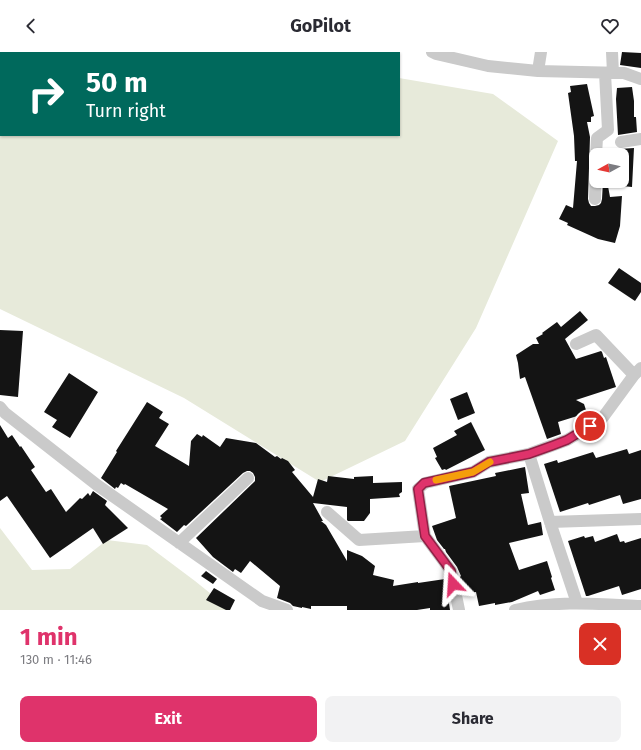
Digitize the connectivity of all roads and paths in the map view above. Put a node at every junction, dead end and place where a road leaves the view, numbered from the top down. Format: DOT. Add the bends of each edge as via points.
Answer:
graph roads {
  1 [pos="432,52"];
  2 [pos="541,52"];
  3 [pos="612,52"];
  4 [pos="538,71"];
  5 [pos="609,73"];
  6 [pos="641,79"];
  7 [pos="641,139"];
  8 [pos="621,142"];
  9 [pos="596,148"];
  10 [pos="595,188"];
  11 [pos="594,199"];
  12 [pos="576,344"];
  13 [pos="638,372"];
  14 [pos="0,407"];
  15 [pos="529,454"];
  16 [pos="248,478"];
  17 [pos="327,512"];
  18 [pos="641,518"];
  19 [pos="550,522"];
  20 [pos="425,536"];
  21 [pos="178,543"];
  22 [pos="577,603"];
  23 [pos="641,606"];
  24 [pos="287,610"];
  25 [pos="459,610"];
  26 [pos="515,610"];
  1 -- 4 [label="street" via="488,66"];
  2 -- 4 [label="street"];
  3 -- 5 [label="street"];
  4 -- 5 [label="street"];
  5 -- 6 [label="street" via="624,73"];
  5 -- 9 [label="street" via="608,130 597,138"];
  7 -- 8 [label="street"];
  10 -- 11 [label="street"];
  12 -- 13 [label="street" via="596,335"];
  13 -- 15 [label="street" via="601,420 567,440"];
  14 -- 21 [label="street" via="97,485"];
  15 -- 19 [label="street"];
  15 -- 20 [label="street" via="489,462 473,472 424,483 418,489"];
  16 -- 21 [label="street"];
  17 -- 20 [label="street" via="358,540"];
  18 -- 19 [label="street"];
  19 -- 22 [label="street"];
  20 -- 25 [label="street" via="451,571"];
  21 -- 24 [label="street" via="262,601"];
  22 -- 23 [label="street"];
  22 -- 26 [label="street" via="532,606"];
}
